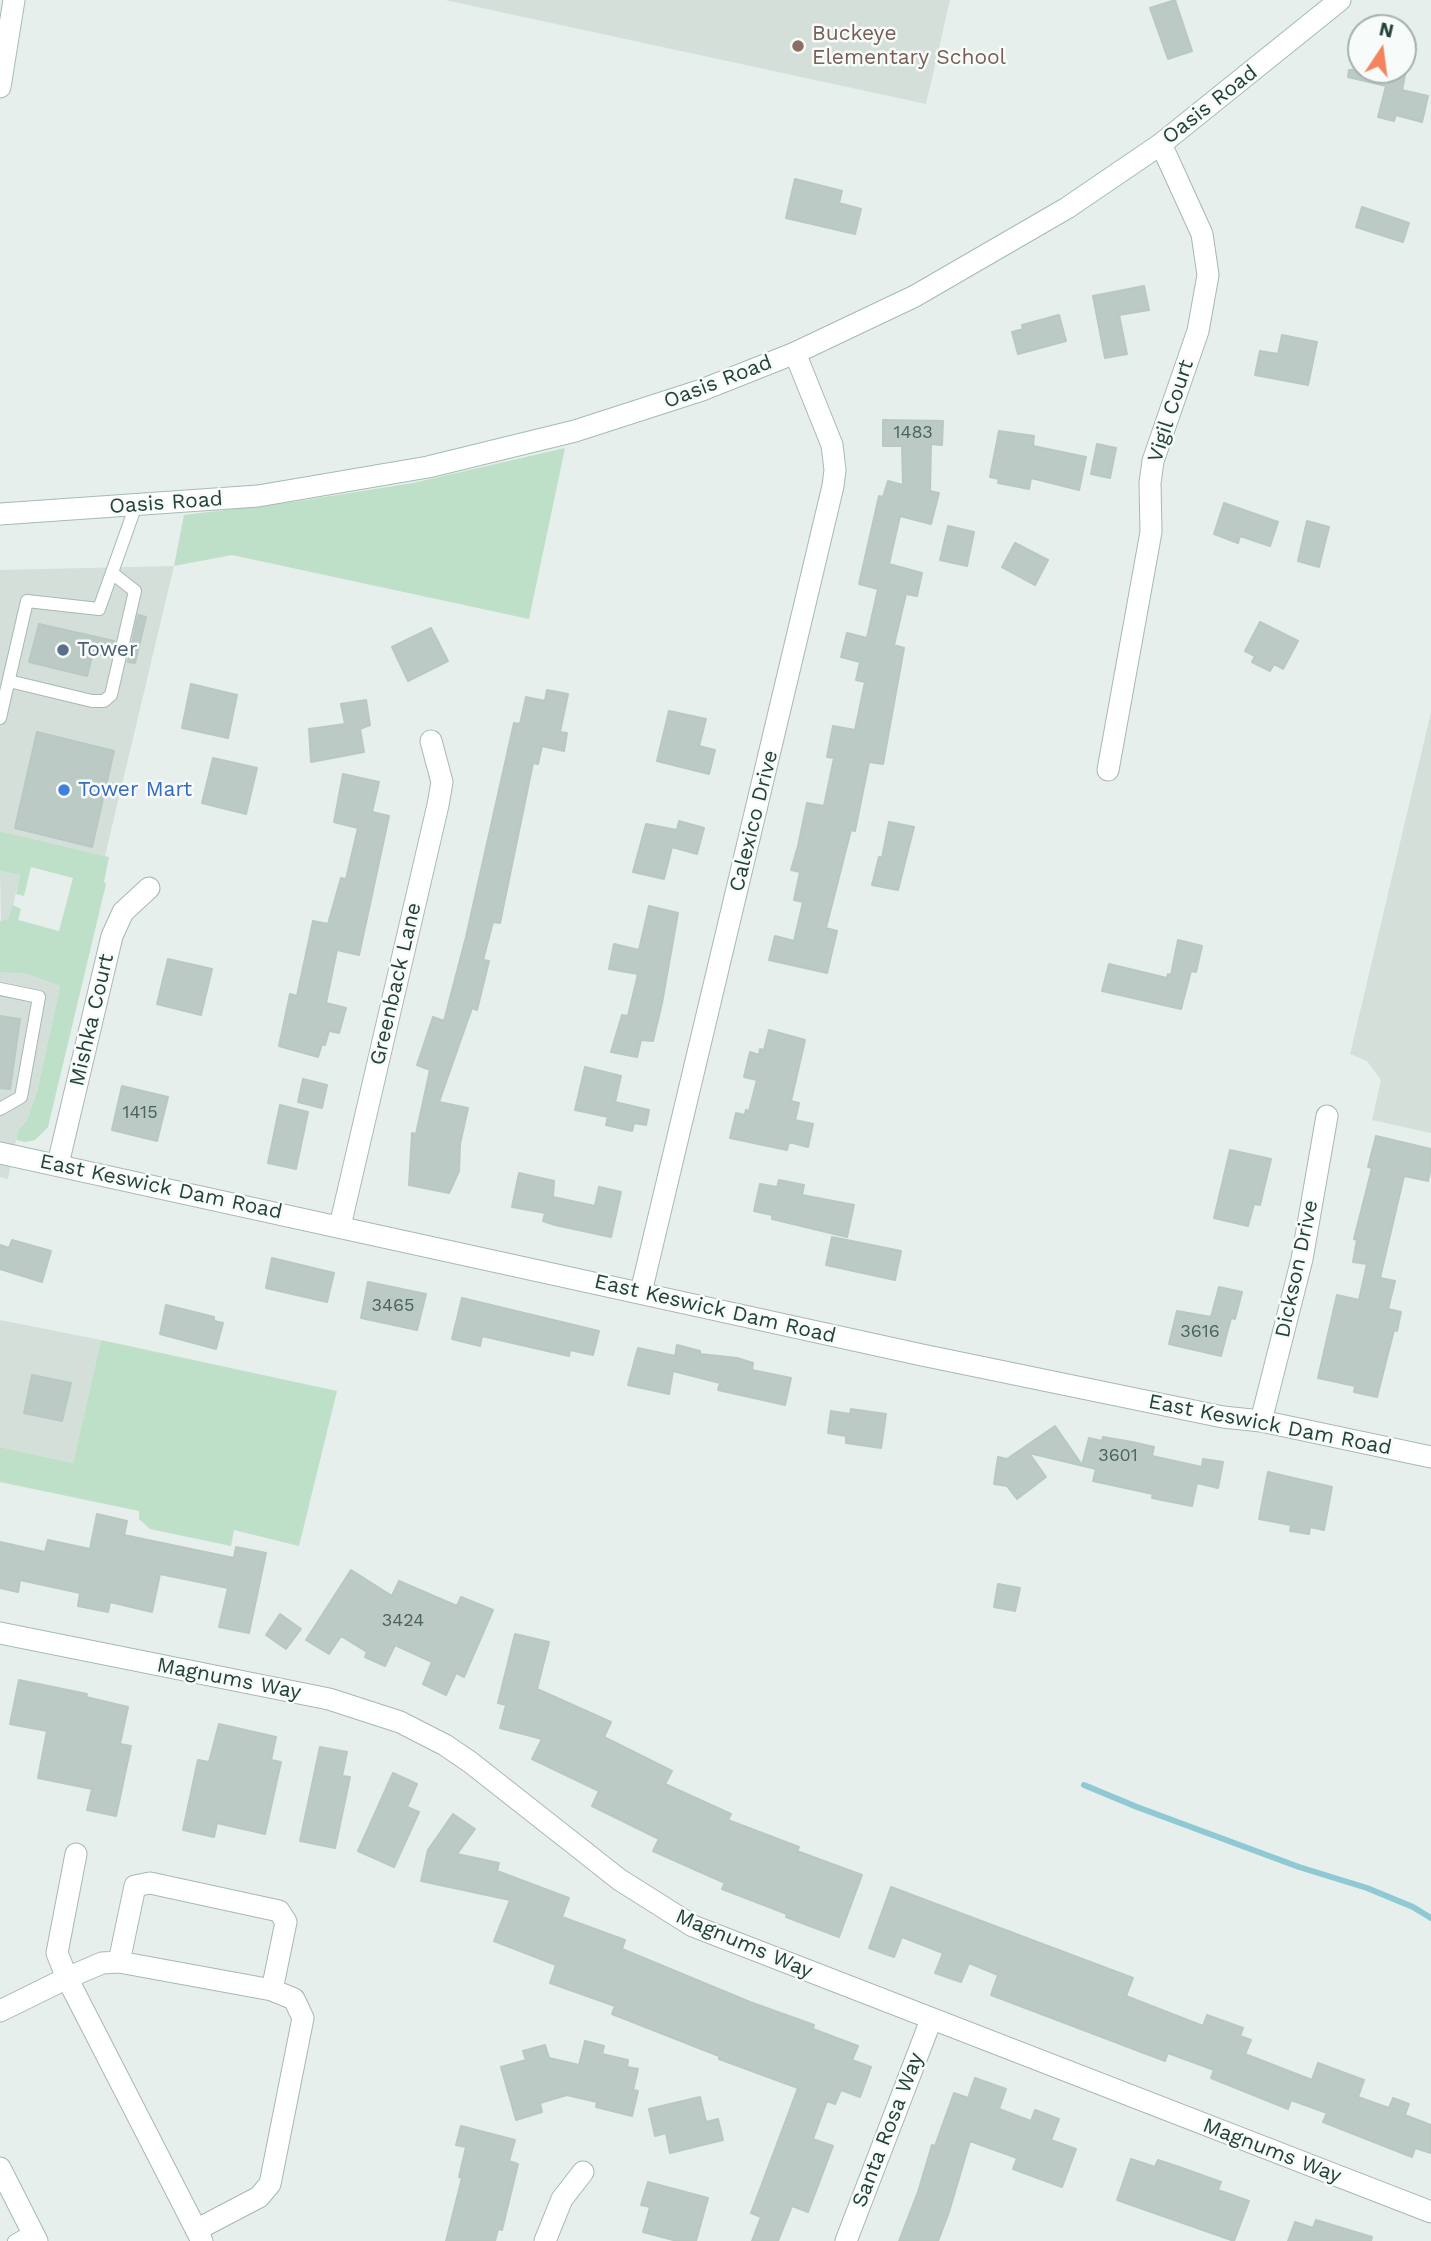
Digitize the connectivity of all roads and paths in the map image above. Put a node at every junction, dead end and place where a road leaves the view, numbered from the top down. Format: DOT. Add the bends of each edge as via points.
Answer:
graph roads {
  1 [pos="14,0"];
  2 [pos="1339,0"];
  3 [pos="0,87"];
  4 [pos="1161,144"];
  5 [pos="795,353"];
  6 [pos="136,505"];
  7 [pos="0,514"];
  8 [pos="112,573"];
  9 [pos="9,681"];
  10 [pos="0,718"];
  11 [pos="431,741"];
  12 [pos="1108,771"];
  13 [pos="149,888"];
  14 [pos="0,989"];
  15 [pos="0,1109"];
  16 [pos="1327,1116"];
  17 [pos="0,1153"];
  18 [pos="58,1164"];
  19 [pos="340,1226"];
  20 [pos="641,1292"];
  21 [pos="1261,1421"];
  22 [pos="1431,1457"];
  23 [pos="0,1633"];
  24 [pos="76,1854"];
  25 [pos="119,1962"];
  26 [pos="66,1978"];
  27 [pos="272,1990"];
  28 [pos="0,2011"];
  29 [pos="931,2020"];
  30 [pos="0,2168"];
  31 [pos="583,2172"];
  32 [pos="1431,2212"];
  33 [pos="199,2235"];
  34 [pos="28,2238"];
  35 [pos="545,2241"];
  36 [pos="846,2241"];
  1 -- 3 [label="street"];
  2 -- 4 [label="street, Oasis Road"];
  4 -- 5 [label="street, Oasis Road" via="1067,208 915,296"];
  4 -- 12 [label="street, Vigil Court" via="1202,234 1208,275 1198,331 1153,461 1151,532"];
  5 -- 6 [label="street, Oasis Road" via="643,410 505,450 258,496"];
  5 -- 20 [label="street, Calexico Drive" via="832,444 833,486"];
  6 -- 7 [label="street, Oasis Road"];
  6 -- 8 [label="lane"];
  8 -- 9 [label="lane" via="99,609 27,601"];
  8 -- 9 [label="lane" via="135,591 111,695 104,701 92,701"];
  9 -- 10 [label="lane"];
  11 -- 19 [label="street, Greenback Lane" via="442,782 438,805"];
  13 -- 18 [label="street, Mishka Court" via="123,912 112,936"];
  14 -- 15 [label="lane" via="39,997 21,1097"];
  16 -- 21 [label="street, Dickson Drive" via="1302,1259"];
  17 -- 18 [label="street, East Keswick Dam Road"];
  18 -- 19 [label="street, East Keswick Dam Road"];
  19 -- 20 [label="street, East Keswick Dam Road"];
  20 -- 21 [label="street, East Keswick Dam Road" via="922,1355"];
  21 -- 22 [label="street, East Keswick Dam Road"];
  23 -- 29 [label="street, Magnums Way" via="329,1699 400,1722 470,1762 620,1880 676,1917"];
  24 -- 26 [label="street" via="57,1953"];
  25 -- 26 [label="street" via="102,1963"];
  25 -- 27 [label="street"];
  25 -- 27 [label="street" via="135,1886 150,1882 279,1911 286,1922"];
  26 -- 28 [label="street"];
  26 -- 33 [label="street"];
  27 -- 33 [label="street" via="294,1999 303,2018 270,2184 259,2197"];
  29 -- 32 [label="street, Magnums Way"];
  29 -- 36 [label="street, Santa Rosa Way"];
  30 -- 34 [label="street"];
  31 -- 35 [label="street" via="562,2199"];
}
